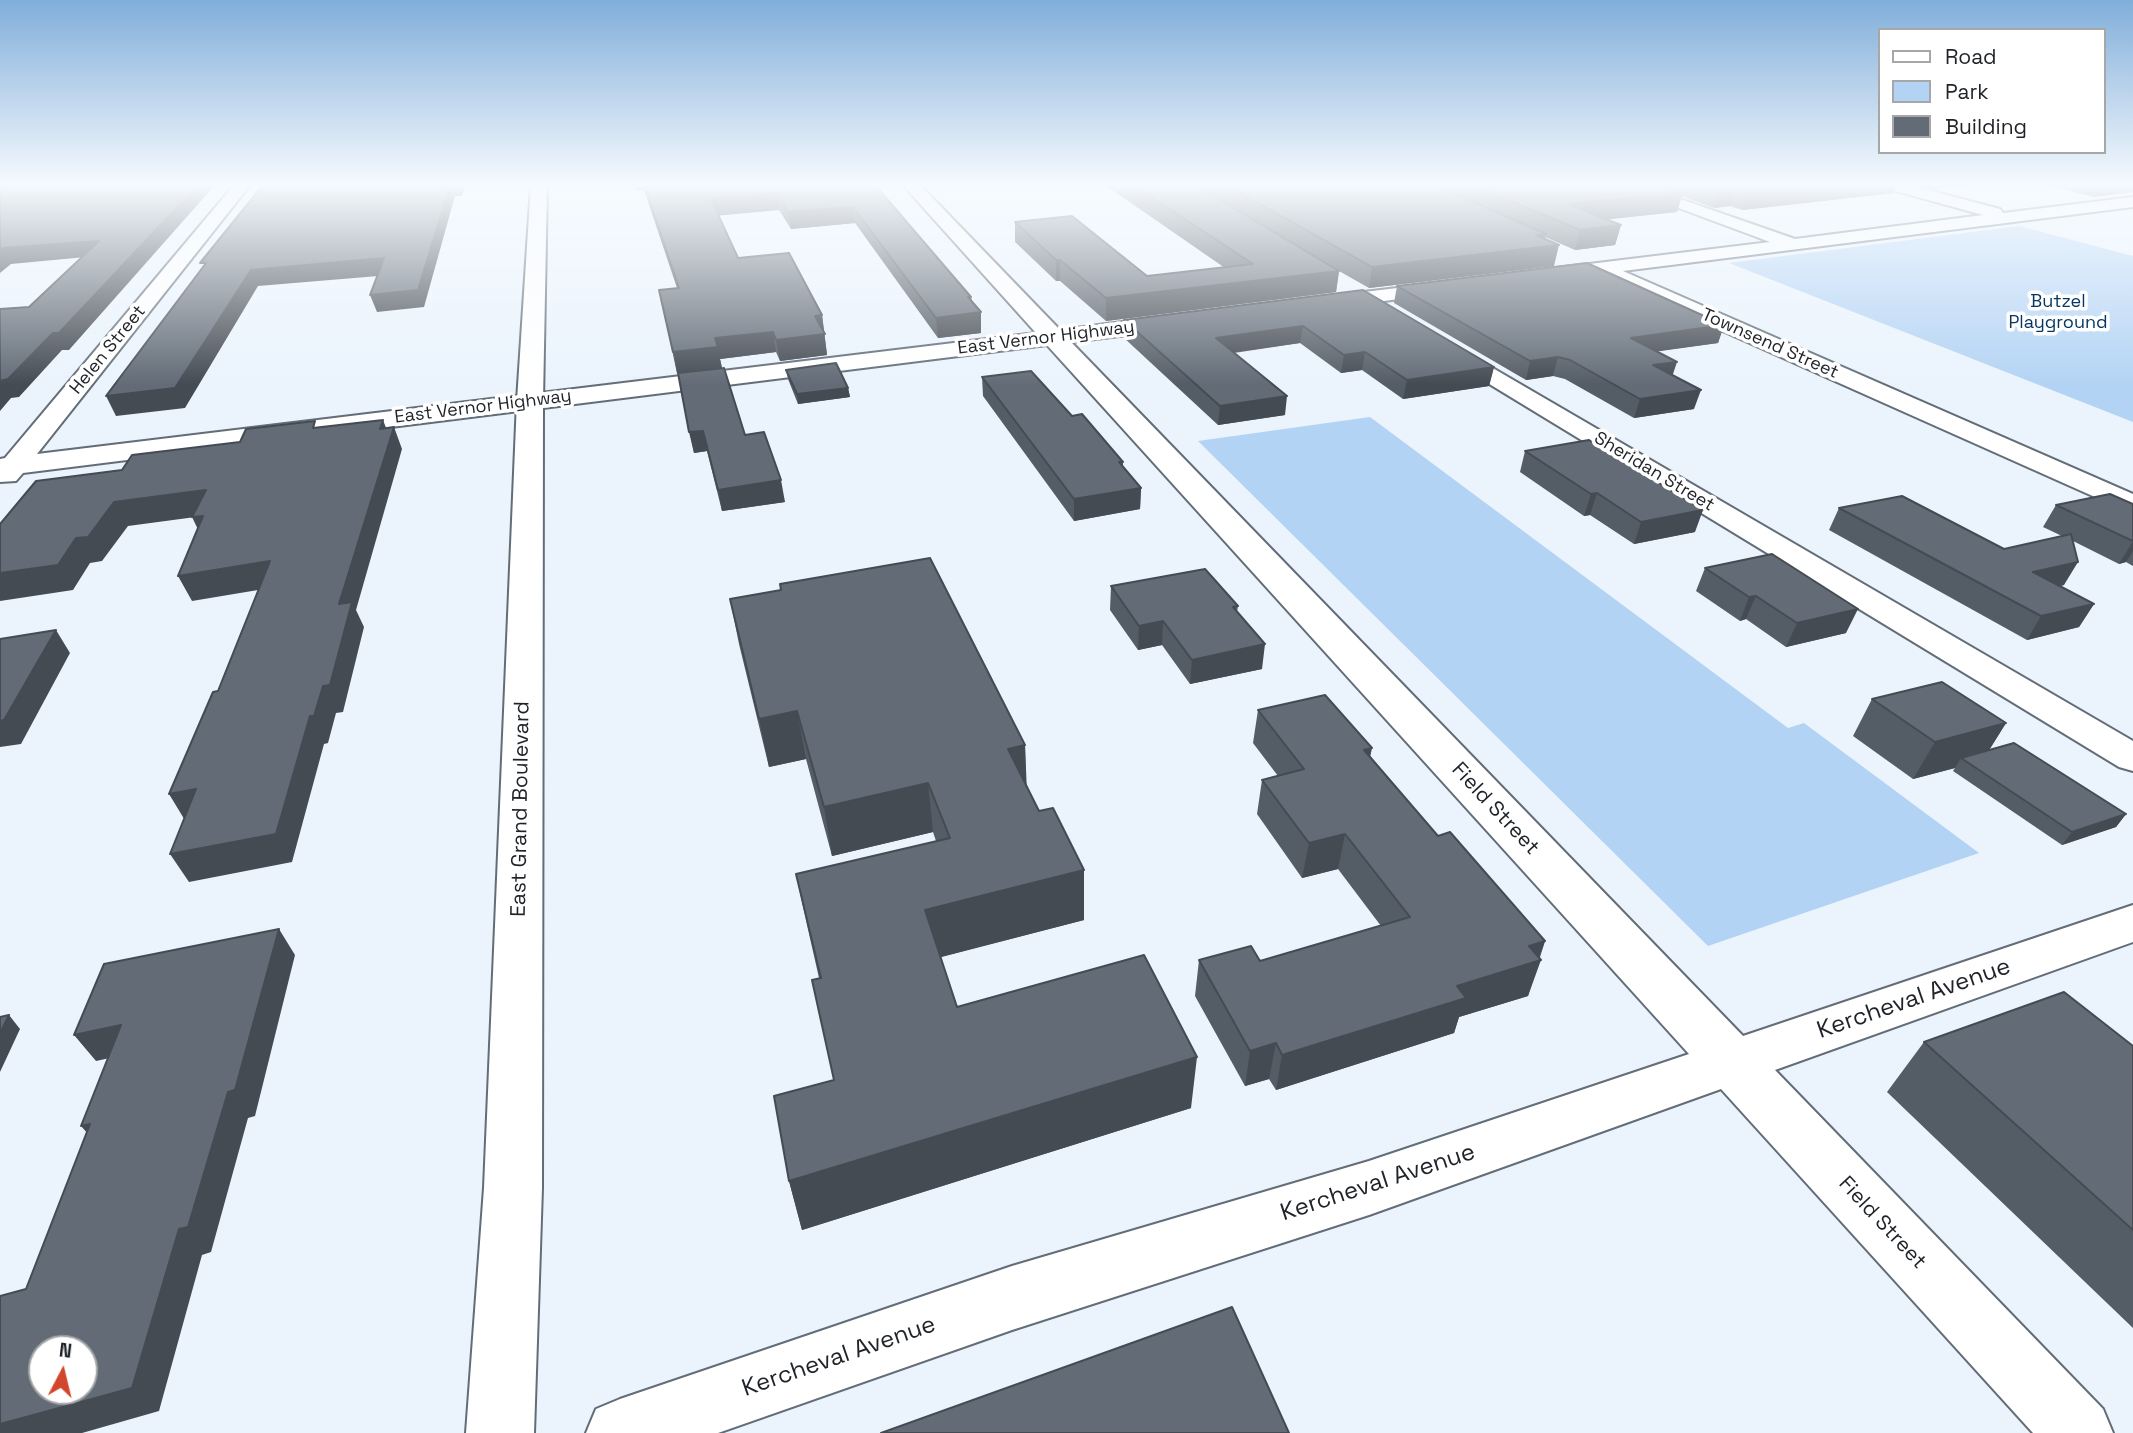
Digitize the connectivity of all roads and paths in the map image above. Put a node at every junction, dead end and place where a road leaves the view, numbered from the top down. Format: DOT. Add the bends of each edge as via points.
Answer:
graph roads {
  1 [pos="187,252"];
  2 [pos="536,252"];
  3 [pos="973,252"];
  4 [pos="1558,252"];
  5 [pos="1739,252"];
  6 [pos="1600,269"];
  7 [pos="1323,274"];
  8 [pos="1533,277"];
  9 [pos="1467,285"];
  10 [pos="1364,298"];
  11 [pos="1299,306"];
  12 [pos="1194,319"];
  13 [pos="1051,337"];
  14 [pos="530,401"];
  15 [pos="4,472"];
  16 [pos="2133,505"];
  17 [pos="2133,758"];
  18 [pos="2133,923"];
  19 [pos="1732,1062"];
  20 [pos="500,1433"];
  21 [pos="620,1433"];
  22 [pos="2079,1433"];
  1 -- 15 [label="street, Helen Street"];
  2 -- 14 [label="street, East Grand Boulevard"];
  3 -- 13 [label="street, Field Street"];
  4 -- 6 [label="street, Townsend Street"];
  5 -- 6 [label="street"];
  6 -- 8 [label="street"];
  6 -- 16 [label="street, Townsend Street"];
  7 -- 10 [label="street, Sheridan Street"];
  9 -- 10 [label="street"];
  10 -- 11 [label="street"];
  10 -- 17 [label="street, Sheridan Street"];
  12 -- 13 [label="street, East Vernor Highway"];
  13 -- 14 [label="street, East Vernor Highway"];
  13 -- 19 [label="street, Field Street"];
  14 -- 15 [label="street, East Vernor Highway"];
  14 -- 20 [label="street, East Grand Boulevard" via="513,1188"];
  18 -- 19 [label="street, Kercheval Avenue"];
  19 -- 21 [label="street, Kercheval Avenue" via="1369,1188 1024,1294"];
  19 -- 22 [label="street, Field Street"];
}
